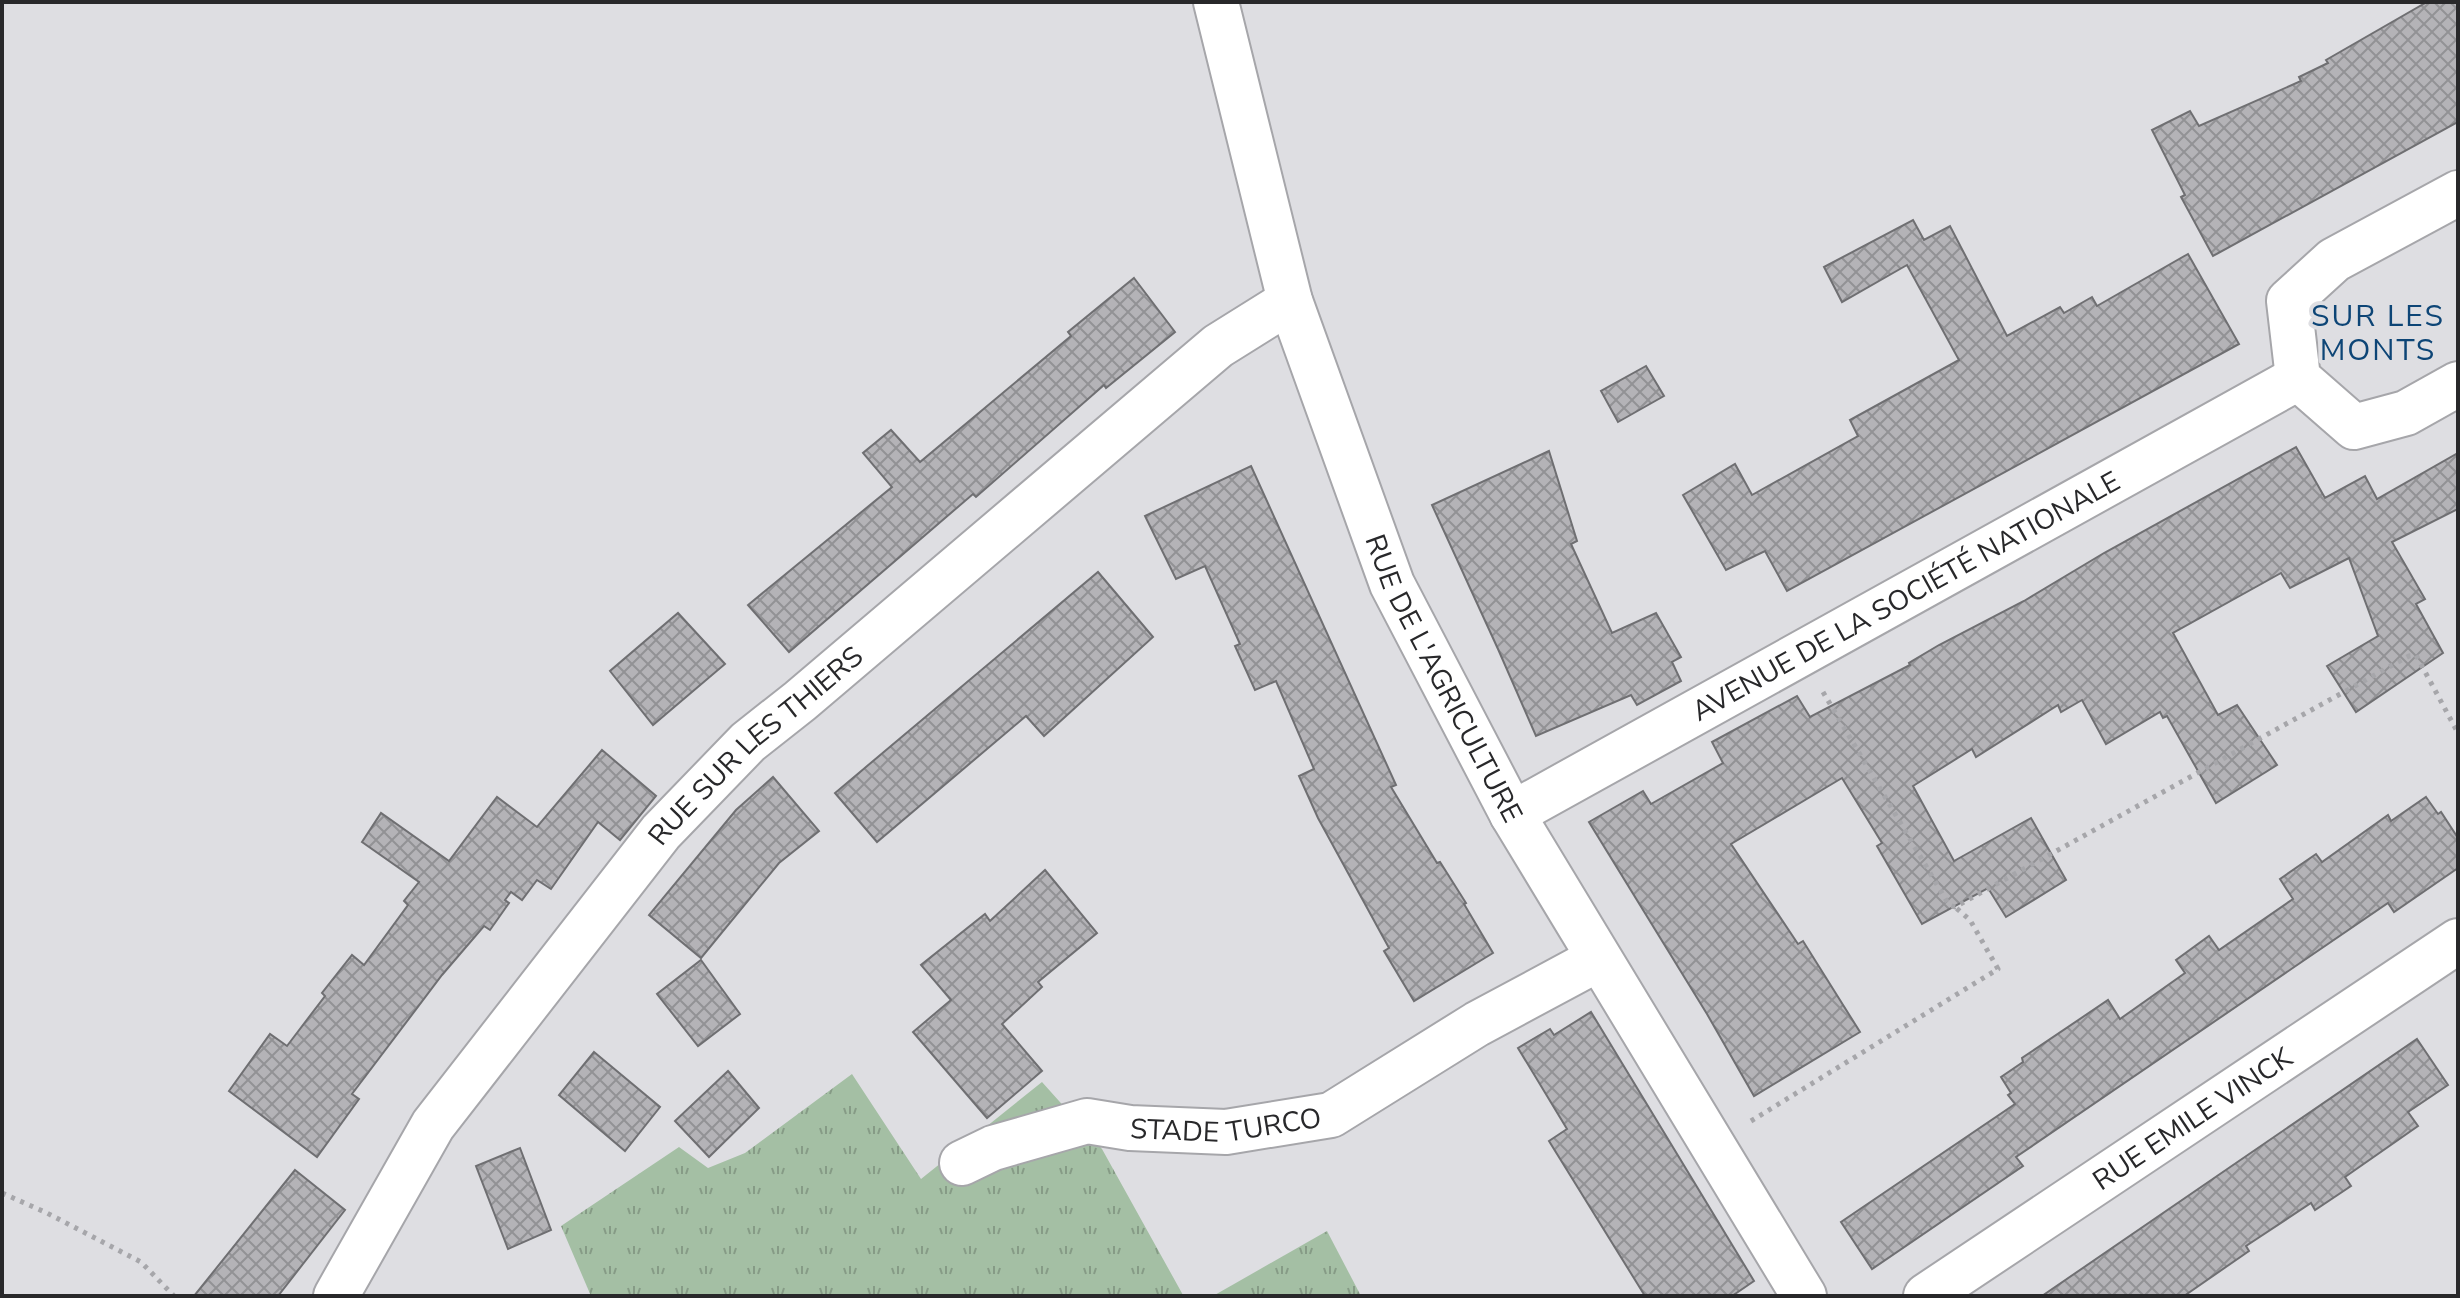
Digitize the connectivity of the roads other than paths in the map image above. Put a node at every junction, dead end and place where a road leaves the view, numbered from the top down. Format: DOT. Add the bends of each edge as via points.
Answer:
graph roads {
  1 [pos="1216,2"];
  2 [pos="2458,193"];
  3 [pos="1290,301"];
  4 [pos="2298,378"];
  5 [pos="2458,384"];
  6 [pos="1512,814"];
  7 [pos="2458,941"];
  8 [pos="1598,959"];
  9 [pos="962,1163"];
  10 [pos="336,1296"];
  11 [pos="1804,1296"];
  12 [pos="1926,1296"];
  1 -- 3 [label="street, RUE DE L'AGRICULTURE"];
  2 -- 4 [label="street" via="2334,260 2289,301"];
  3 -- 6 [label="street, RUE DE L'AGRICULTURE" via="1392,584"];
  3 -- 10 [label="street, RUE SUR LES THIERS" via="1218,346 748,742 661,832 433,1125"];
  4 -- 5 [label="street" via="2354,427 2406,413"];
  4 -- 6 [label="street, AVENUE DE LA SOCIÉTÉ NATIONALE"];
  6 -- 8 [label="street, RUE DE L'AGRICULTURE"];
  7 -- 12 [label="street, RUE EMILE VINCK"];
  8 -- 9 [label="street, STADE TURCO" via="1477,1024 1331,1115 1226,1132 1087,1121 993,1148"];
  8 -- 11 [label="street, RUE DE L'AGRICULTURE"];
}
